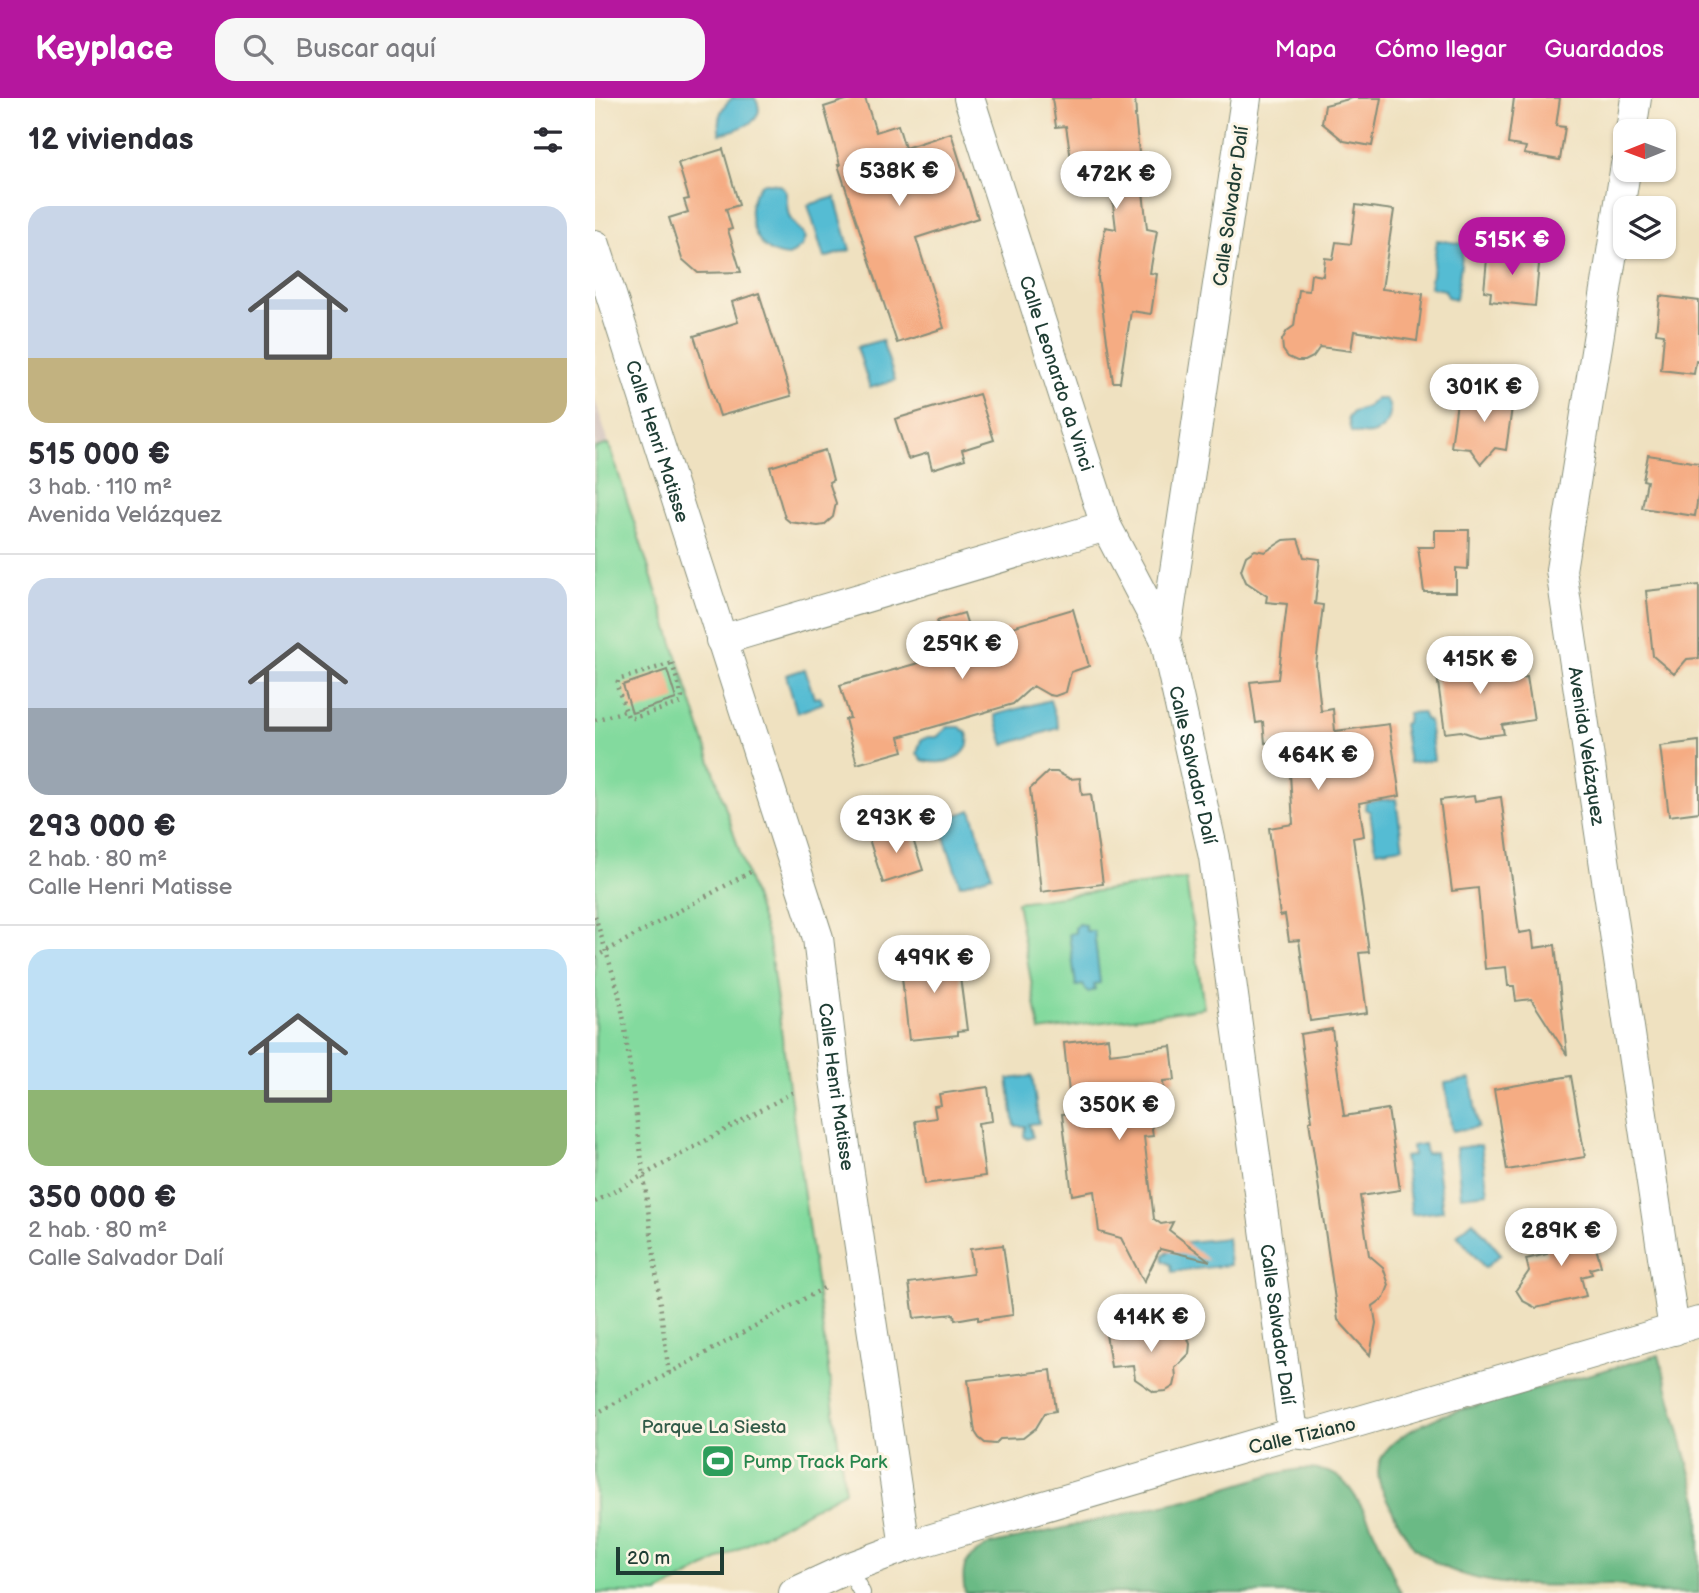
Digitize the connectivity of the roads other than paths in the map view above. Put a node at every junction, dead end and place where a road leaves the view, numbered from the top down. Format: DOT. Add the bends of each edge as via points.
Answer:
graph roads {
  1 [pos="969,98"];
  2 [pos="1246,98"];
  3 [pos="1636,98"];
  4 [pos="1633,119"];
  5 [pos="1623,182"];
  6 [pos="595,245"];
  7 [pos="1106,526"];
  8 [pos="1165,638"];
  9 [pos="720,640"];
  10 [pos="1686,1326"];
  11 [pos="1293,1433"];
  12 [pos="905,1548"];
  13 [pos="855,1581"];
  14 [pos="794,1593"];
  1 -- 7 [label="street, Calle Leonardo da Vinci"];
  2 -- 8 [label="street, Calle Salvador Dalí"];
  3 -- 4 [label="street"];
  5 -- 10 [label="street, Avenida Velázquez" via="1561,569"];
  6 -- 9 [label="street, Calle Henri Matisse"];
  7 -- 8 [label="street, Calle Leonardo da Vinci"];
  7 -- 9 [label="street"];
  8 -- 11 [label="street, Calle Salvador Dalí" via="1214,857"];
  9 -- 12 [label="street, Calle Henri Matisse" via="818,938"];
  10 -- 11 [label="street, Calle Tiziano" via="1312,1436"];
  11 -- 12 [label="street, Calle Tiziano"];
  12 -- 13 [label="street, Calle Tiziano"];
  13 -- 14 [label="street, Calle Tiziano"];
}
